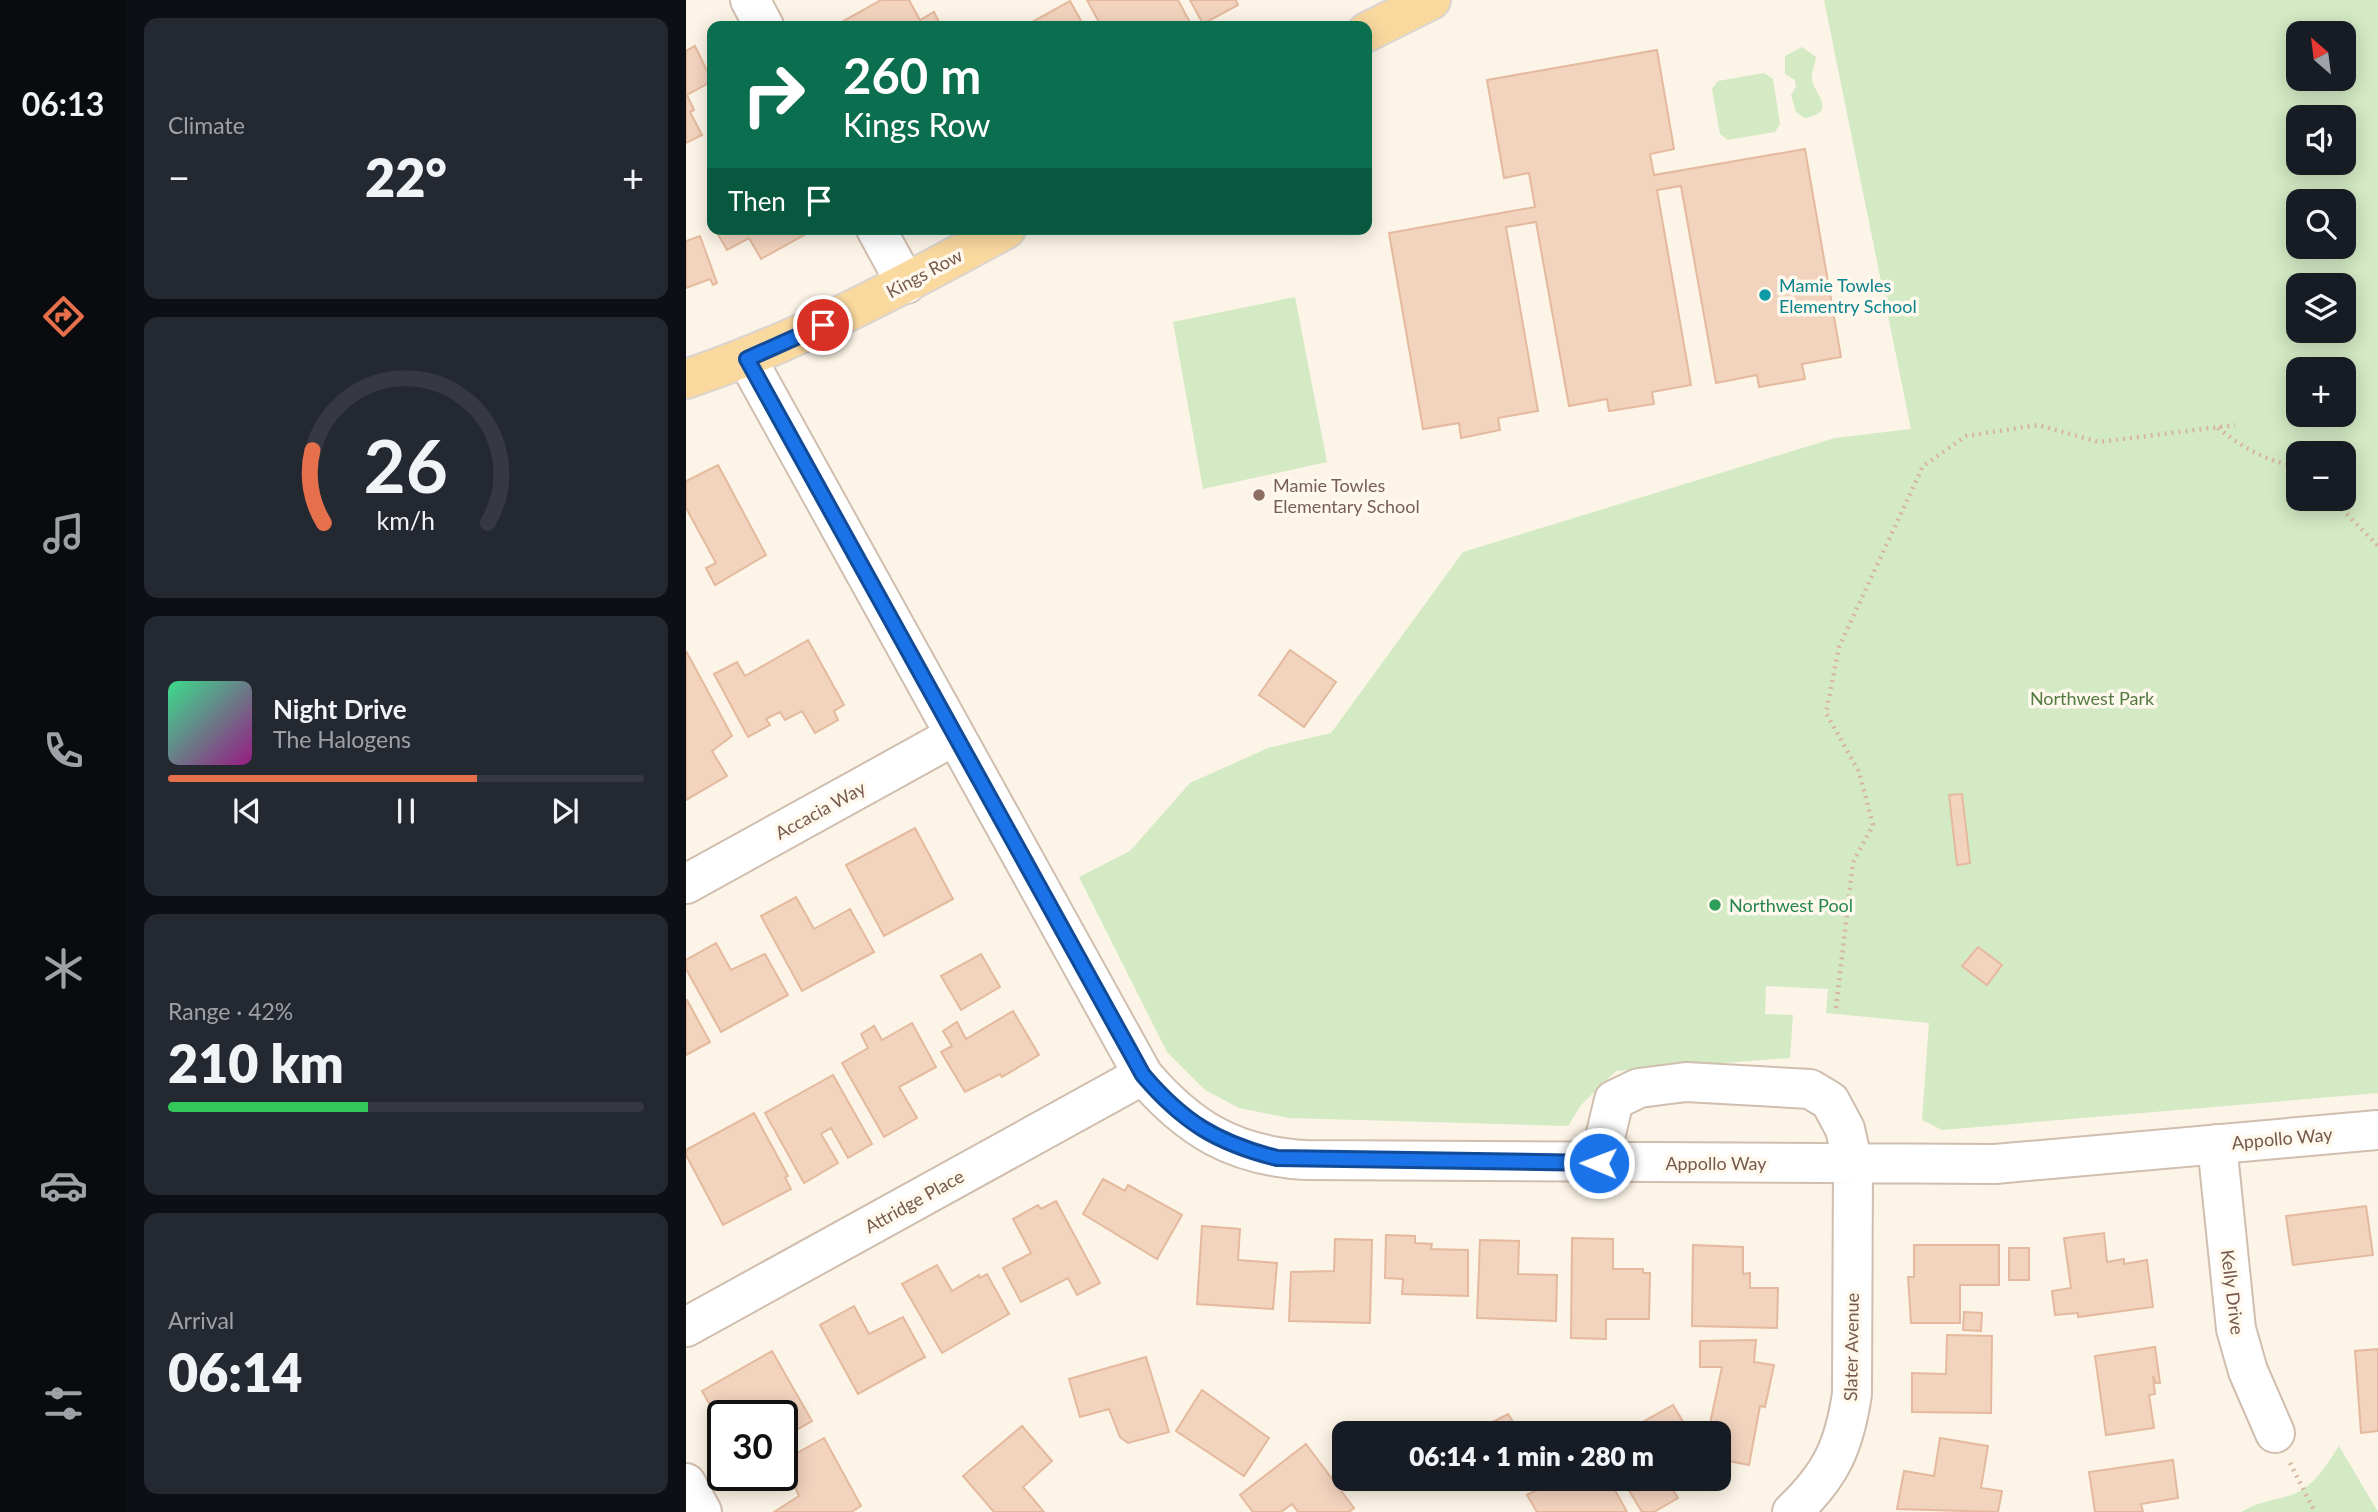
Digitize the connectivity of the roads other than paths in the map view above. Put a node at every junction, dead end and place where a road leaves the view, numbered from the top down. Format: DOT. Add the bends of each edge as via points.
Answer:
graph roads {
  1 [pos="750,0"];
  2 [pos="1431,0"];
  3 [pos="761,21"];
  4 [pos="1372,30"];
  5 [pos="879,235"];
  6 [pos="995,235"];
  7 [pos="906,284"];
  8 [pos="747,359"];
  9 [pos="686,379"];
  10 [pos="954,736"];
  11 [pos="686,884"];
  12 [pos="1143,1075"];
  13 [pos="2378,1130"];
  14 [pos="2217,1144"];
  15 [pos="1599,1163"];
  16 [pos="1853,1164"];
  17 [pos="686,1327"];
  18 [pos="2275,1433"];
  19 [pos="686,1483"];
  20 [pos="702,1512"];
  21 [pos="1792,1512"];
  1 -- 3 [label="street"];
  2 -- 4 [label="main road"];
  5 -- 7 [label="street"];
  6 -- 7 [label="main road, Kings Row"];
  7 -- 8 [label="main road, Kings Row"];
  8 -- 9 [label="main road, Kings Row"];
  8 -- 10 [label="street, Appollo Way"];
  10 -- 11 [label="street, Accacia Way"];
  10 -- 12 [label="street, Appollo Way"];
  12 -- 15 [label="street, Appollo Way" via="1169,1105 1200,1129 1238,1148 1277,1158"];
  12 -- 17 [label="street, Attridge Place"];
  13 -- 14 [label="street, Appollo Way"];
  14 -- 16 [label="street, Appollo Way" via="1995,1164"];
  14 -- 18 [label="street, Kelly Drive" via="2236,1329 2248,1371"];
  15 -- 16 [label="street, Appollo Way"];
  15 -- 16 [label="street, Slater Avenue" via="1614,1100 1639,1088 1686,1082 1810,1089 1830,1101 1845,1129"];
  16 -- 21 [label="street, Slater Avenue" via="1852,1394 1846,1431 1832,1466"];
  19 -- 20 [label="street"];
}
